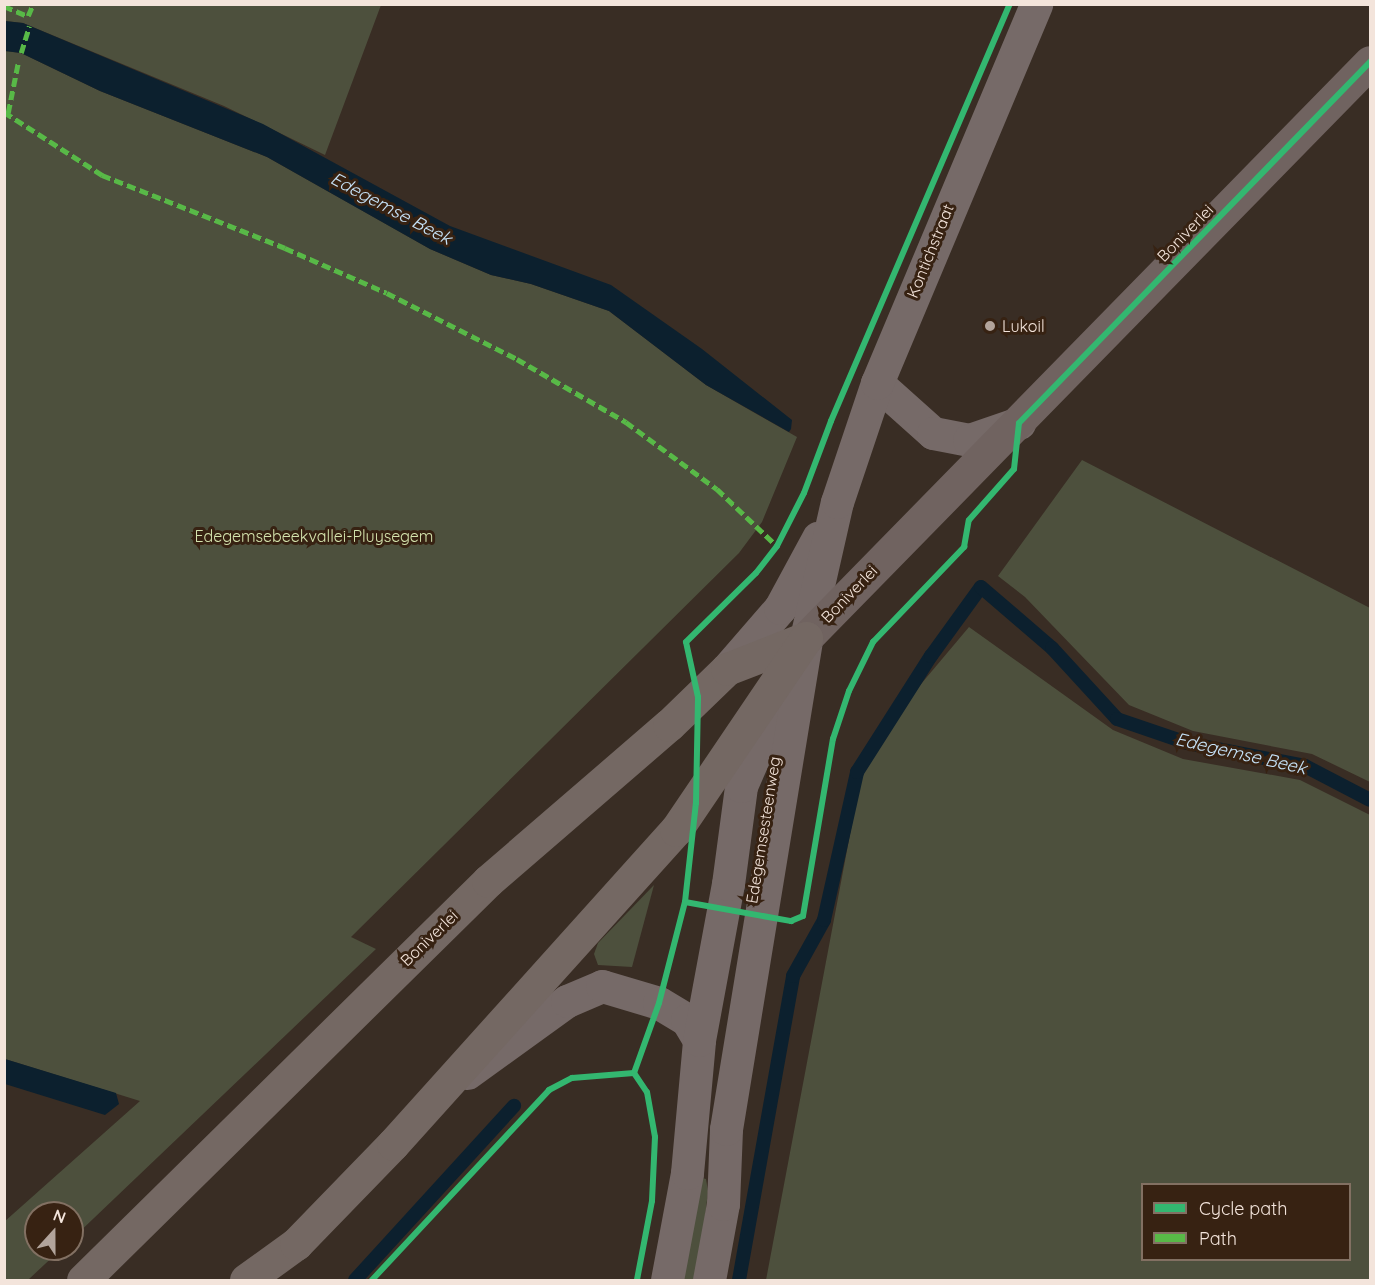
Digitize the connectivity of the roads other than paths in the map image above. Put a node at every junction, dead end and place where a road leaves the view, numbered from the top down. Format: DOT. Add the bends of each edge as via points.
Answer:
graph roads {
  1 [pos="1036,4"];
  2 [pos="1371,62"];
  3 [pos="877,382"];
  4 [pos="1019,423"];
  5 [pos="837,502"];
  6 [pos="806,638"];
  7 [pos="727,669"];
  8 [pos="699,1040"];
  9 [pos="448,1086"];
  10 [pos="83,1281"];
  11 [pos="246,1281"];
  12 [pos="667,1281"];
  13 [pos="709,1281"];
  1 -- 3 [label="street, Kontichstraat"];
  2 -- 4 [label="main road, Boniverlei"];
  3 -- 4 [label="street" via="933,432 969,440"];
  3 -- 5 [label="street, Kontichstraat"];
  4 -- 6 [label="main road, Boniverlei"];
  5 -- 6 [label="street, Kontichstraat"];
  5 -- 7 [label="street, Kontichstraat" via="780,608"];
  6 -- 7 [label="highway, Boniverlei"];
  6 -- 8 [label="street, Edegemsesteenweg" via="741,786 728,884"];
  6 -- 9 [label="highway, Boniverlei" via="676,830"];
  6 -- 13 [label="street, Edegemsesteenweg" via="726,1129 723,1204"];
  7 -- 10 [label="highway, Boniverlei" via="669,725 488,881"];
  8 -- 9 [label="street, Boniverlei" via="687,1020 658,1003 602,986 567,1001"];
  8 -- 12 [label="street, Edegemsesteenweg" via="687,1173"];
  9 -- 11 [label="highway, Boniverlei" via="296,1244"];
}
